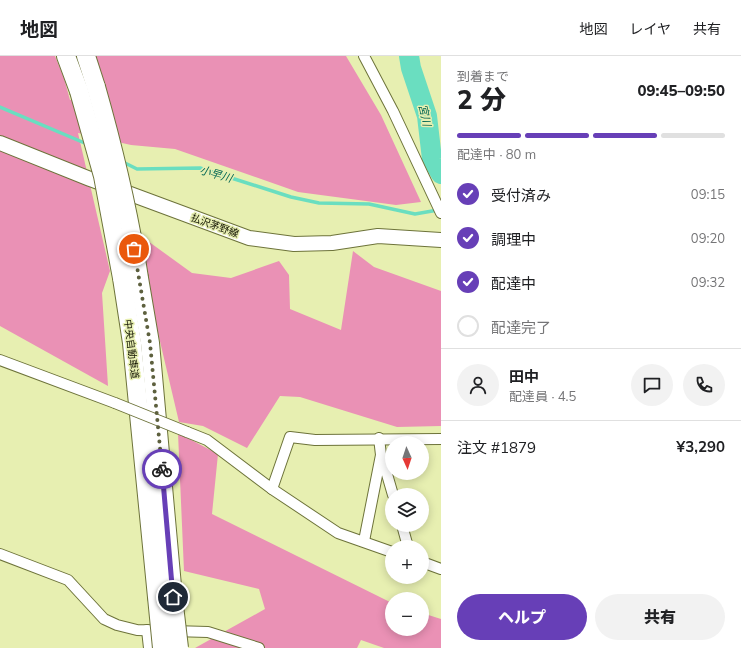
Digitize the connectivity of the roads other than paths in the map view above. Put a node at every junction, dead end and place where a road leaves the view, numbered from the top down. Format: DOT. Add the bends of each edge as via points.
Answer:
graph roads {
  1 [pos="66,56"];
  2 [pos="86,56"];
  3 [pos="364,56"];
  4 [pos="87,89"];
  5 [pos="0,143"];
  6 [pos="441,213"];
  7 [pos="441,240"];
  8 [pos="0,360"];
  9 [pos="379,438"];
  10 [pos="441,439"];
  11 [pos="381,455"];
  12 [pos="391,488"];
  13 [pos="272,489"];
  14 [pos="364,541"];
  15 [pos="385,549"];
  16 [pos="0,554"];
  17 [pos="429,565"];
  18 [pos="441,569"];
  19 [pos="165,597"];
  20 [pos="147,630"];
  21 [pos="149,648"];
  22 [pos="162,648"];
  23 [pos="178,648"];
  24 [pos="259,648"];
  1 -- 4 [label="highway, 中央自動車道"];
  2 -- 4 [label="highway, 中央自動車道"];
  3 -- 6 [label="street" via="433,191"];
  4 -- 19 [label="highway, 中央自動車道, bridge" via="103,176 150,343"];
  5 -- 7 [label="main road, 払沢茅野線" via="249,238 294,244 332,243 378,236"];
  8 -- 13 [label="street, bridge" via="207,440"];
  9 -- 10 [label="street"];
  9 -- 11 [label="street"];
  9 -- 13 [label="street" via="315,440 290,437"];
  11 -- 12 [label="street"];
  11 -- 14 [label="street"];
  13 -- 14 [label="street" via="338,533"];
  14 -- 15 [label="street"];
  16 -- 20 [label="street" via="68,580 104,619 137,630"];
  17 -- 18 [label="street"];
  19 -- 22 [label="highway, 中央自動車道, bridge"];
  19 -- 23 [label="highway, 中央自動車道, bridge"];
  20 -- 21 [label="street"];
  20 -- 24 [label="street" via="208,632"];
}
